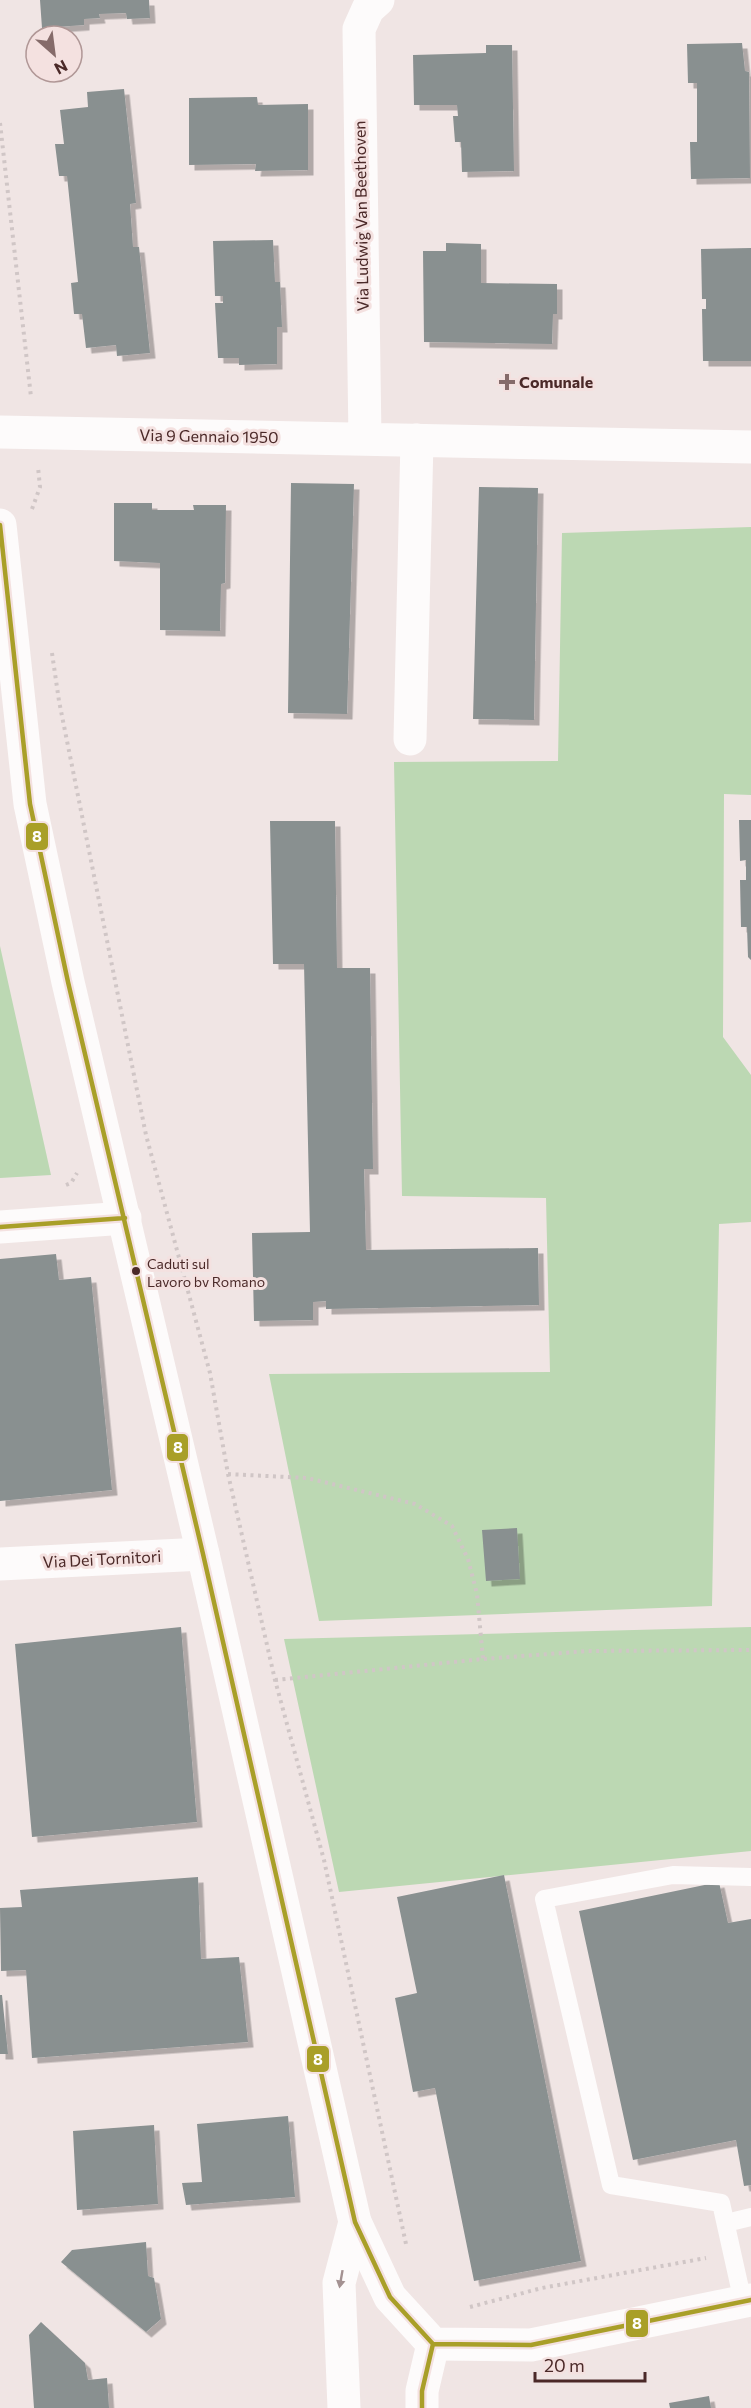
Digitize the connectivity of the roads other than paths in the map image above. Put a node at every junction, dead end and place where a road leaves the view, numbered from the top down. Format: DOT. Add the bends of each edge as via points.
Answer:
graph roads {
  1 [pos="378,0"];
  2 [pos="0,432"];
  3 [pos="365,439"];
  4 [pos="417,440"];
  5 [pos="751,447"];
  6 [pos="0,525"];
  7 [pos="410,739"];
  8 [pos="124,1218"];
  9 [pos="0,1227"];
  10 [pos="203,1554"];
  11 [pos="0,1564"];
  12 [pos="751,1877"];
  13 [pos="751,2217"];
  14 [pos="355,2222"];
  15 [pos="726,2223"];
  16 [pos="747,2301"];
  17 [pos="433,2344"];
  18 [pos="344,2408"];
  19 [pos="422,2408"];
  1 -- 3 [label="street, Via Ludwig Van Beethoven" via="368,9 359,29"];
  2 -- 3 [label="street, Via 9 Gennaio 1950"];
  3 -- 4 [label="street, Via 9 Gennaio 1950"];
  4 -- 5 [label="street, Via 9 Gennaio 1950"];
  4 -- 7 [label="street"];
  6 -- 8 [label="street" via="30,804"];
  8 -- 9 [label="street"];
  8 -- 10 [label="street"];
  10 -- 11 [label="street, Via Dei Tornitori"];
  10 -- 14 [label="street"];
  12 -- 15 [label="lane" via="673,1875 544,1899 611,2185 721,2203"];
  13 -- 15 [label="lane"];
  14 -- 17 [label="street" via="390,2297"];
  14 -- 18 [label="street, one-way" via="339,2283"];
  15 -- 16 [label="lane"];
  16 -- 17 [label="street" via="531,2345"];
  17 -- 19 [label="street"];
}
